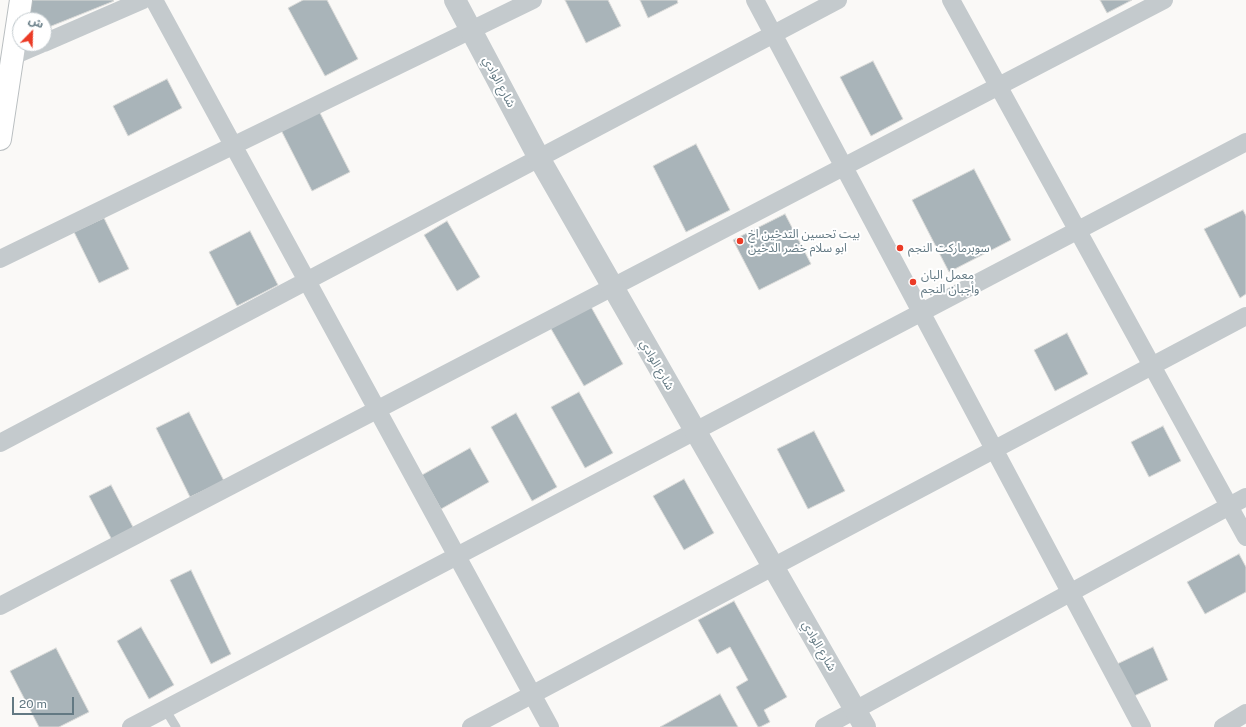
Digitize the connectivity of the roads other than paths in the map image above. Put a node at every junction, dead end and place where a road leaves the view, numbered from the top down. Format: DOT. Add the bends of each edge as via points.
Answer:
graph roads {
  1 [pos="21,0"];
  2 [pos="143,0"];
  3 [pos="154,0"];
  4 [pos="454,0"];
  5 [pos="534,0"];
  6 [pos="755,0"];
  7 [pos="838,0"];
  8 [pos="951,0"];
  9 [pos="1164,0"];
  10 [pos="471,30"];
  11 [pos="773,34"];
  12 [pos="52,40"];
  13 [pos="22,52"];
  14 [pos="13,56"];
  15 [pos="999,86"];
  16 [pos="0,139"];
  17 [pos="1246,142"];
  18 [pos="233,146"];
  19 [pos="539,158"];
  20 [pos="844,167"];
  21 [pos="1078,231"];
  22 [pos="0,259"];
  23 [pos="307,281"];
  24 [pos="612,287"];
  25 [pos="921,313"];
  26 [pos="1246,316"];
  27 [pos="1152,366"];
  28 [pos="377,410"];
  29 [pos="695,432"];
  30 [pos="0,443"];
  31 [pos="994,450"];
  32 [pos="1246,497"];
  33 [pos="1229,506"];
  34 [pos="1246,537"];
  35 [pos="457,556"];
  36 [pos="774,567"];
  37 [pos="1071,592"];
  38 [pos="0,606"];
  39 [pos="532,695"];
  40 [pos="165,709"];
  41 [pos="1246,714"];
  42 [pos="860,719"];
  43 [pos="131,727"];
  44 [pos="176,727"];
  45 [pos="471,727"];
  46 [pos="550,727"];
  47 [pos="824,727"];
  48 [pos="1142,727"];
  49 [pos="1223,727"];
  1 -- 14 [label="highway"];
  2 -- 12 [label="street"];
  3 -- 18 [label="street"];
  4 -- 10 [label="street, شارع الوادي"];
  5 -- 10 [label="street"];
  6 -- 11 [label="street"];
  7 -- 11 [label="street"];
  8 -- 15 [label="street"];
  9 -- 15 [label="street"];
  10 -- 18 [label="street"];
  10 -- 19 [label="street, شارع الوادي"];
  11 -- 19 [label="street"];
  11 -- 20 [label="street"];
  13 -- 14 [label="street"];
  14 -- 16 [label="highway"];
  15 -- 20 [label="street"];
  15 -- 21 [label="street"];
  17 -- 21 [label="street"];
  18 -- 22 [label="street"];
  18 -- 23 [label="street"];
  19 -- 23 [label="street"];
  19 -- 24 [label="street, شارع الوادي"];
  20 -- 24 [label="street"];
  20 -- 25 [label="street"];
  21 -- 25 [label="street"];
  21 -- 27 [label="street"];
  23 -- 28 [label="street"];
  23 -- 30 [label="street"];
  24 -- 28 [label="street"];
  24 -- 29 [label="street, شارع الوادي"];
  25 -- 29 [label="street"];
  25 -- 31 [label="street"];
  26 -- 27 [label="street"];
  27 -- 31 [label="street"];
  27 -- 33 [label="street"];
  28 -- 35 [label="street"];
  28 -- 38 [label="street"];
  29 -- 35 [label="street"];
  29 -- 36 [label="street, شارع الوادي"];
  31 -- 36 [label="street"];
  31 -- 37 [label="street"];
  32 -- 33 [label="street"];
  33 -- 34 [label="street"];
  33 -- 37 [label="street"];
  35 -- 39 [label="street"];
  35 -- 40 [label="street"];
  36 -- 39 [label="street"];
  36 -- 42 [label="street, شارع الوادي"];
  37 -- 42 [label="street"];
  37 -- 48 [label="street"];
  39 -- 45 [label="street"];
  39 -- 46 [label="street"];
  40 -- 43 [label="street"];
  40 -- 44 [label="lane"];
  41 -- 49 [label="street"];
  42 -- 47 [label="street"];
}
